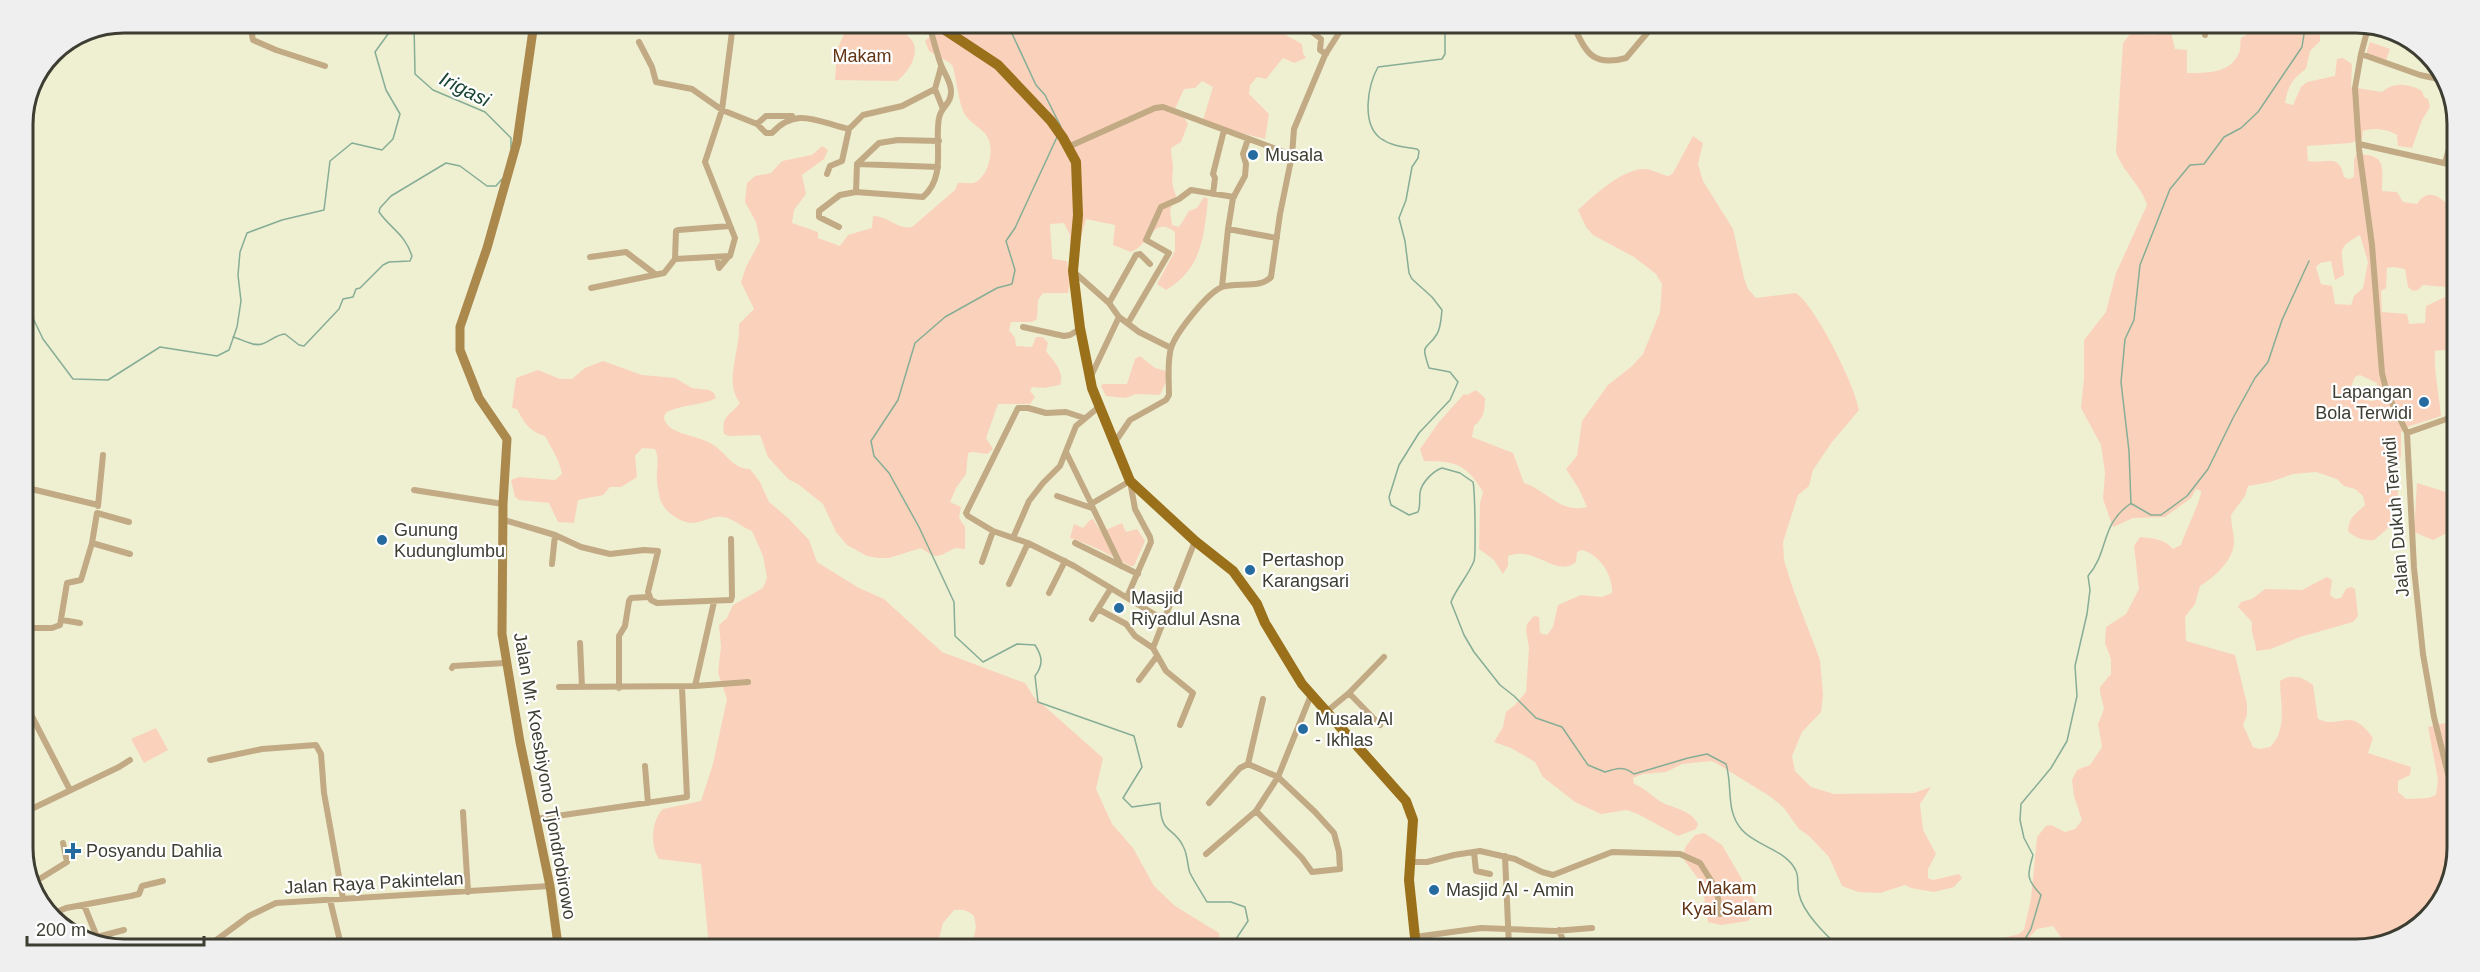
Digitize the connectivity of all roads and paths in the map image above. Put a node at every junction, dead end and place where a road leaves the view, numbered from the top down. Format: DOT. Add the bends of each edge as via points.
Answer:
graph roads {
  1 [pos="253,33"];
  2 [pos="533,33"];
  3 [pos="732,33"];
  4 [pos="932,33"];
  5 [pos="950,33"];
  6 [pos="1314,33"];
  7 [pos="1340,33"];
  8 [pos="1577,33"];
  9 [pos="1647,33"];
  10 [pos="2366,34"];
  11 [pos="639,42"];
  12 [pos="1326,54"];
  13 [pos="2361,54"];
  14 [pos="325,66"];
  15 [pos="941,67"];
  16 [pos="2435,78"];
  17 [pos="935,89"];
  18 [pos="943,109"];
  19 [pos="722,110"];
  20 [pos="796,117"];
  21 [pos="757,124"];
  22 [pos="849,129"];
  23 [pos="1224,130"];
  24 [pos="1248,139"];
  25 [pos="939,141"];
  26 [pos="1066,142"];
  27 [pos="2359,144"];
  28 [pos="1292,155"];
  29 [pos="2447,156"];
  30 [pos="2445,163"];
  31 [pos="857,164"];
  32 [pos="938,167"];
  33 [pos="827,174"];
  34 [pos="856,192"];
  35 [pos="1214,194"];
  36 [pos="1234,197"];
  37 [pos="730,226"];
  38 [pos="839,226"];
  39 [pos="1228,229"];
  40 [pos="1277,238"];
  41 [pos="590,258"];
  42 [pos="675,259"];
  43 [pos="1150,264"];
  44 [pos="1073,270"];
  45 [pos="655,274"];
  46 [pos="1222,287"];
  47 [pos="591,288"];
  48 [pos="1109,303"];
  49 [pos="1119,317"];
  50 [pos="1128,323"];
  51 [pos="1023,327"];
  52 [pos="1080,328"];
  53 [pos="1172,348"];
  54 [pos="1090,378"];
  55 [pos="1100,406"];
  56 [pos="1084,418"];
  57 [pos="2447,419"];
  58 [pos="2407,433"];
  59 [pos="1115,442"];
  60 [pos="1066,452"];
  61 [pos="103,455"];
  62 [pos="1130,481"];
  63 [pos="33,489"];
  64 [pos="414,490"];
  65 [pos="1057,496"];
  66 [pos="503,504"];
  67 [pos="98,505"];
  68 [pos="1092,506"];
  69 [pos="97,513"];
  70 [pos="504,520"];
  71 [pos="129,522"];
  72 [pos="993,531"];
  73 [pos="555,535"];
  74 [pos="1013,538"];
  75 [pos="731,539"];
  76 [pos="1195,541"];
  77 [pos="92,543"];
  78 [pos="1028,543"];
  79 [pos="1076,543"];
  80 [pos="130,554"];
  81 [pos="1065,561"];
  82 [pos="982,562"];
  83 [pos="552,564"];
  84 [pos="1122,566"];
  85 [pos="1138,574"];
  86 [pos="1009,584"];
  87 [pos="1111,588"];
  88 [pos="1049,593"];
  89 [pos="648,597"];
  90 [pos="1127,597"];
  91 [pos="714,602"];
  92 [pos="1098,609"];
  93 [pos="1092,619"];
  94 [pos="62,620"];
  95 [pos="1164,620"];
  96 [pos="80,623"];
  97 [pos="33,628"];
  98 [pos="580,643"];
  99 [pos="1153,648"];
  100 [pos="1157,656"];
  101 [pos="1384,657"];
  102 [pos="505,663"];
  103 [pos="452,669"];
  104 [pos="1139,680"];
  105 [pos="748,682"];
  106 [pos="695,686"];
  107 [pos="559,687"];
  108 [pos="582,687"];
  109 [pos="682,687"];
  110 [pos="619,688"];
  111 [pos="1349,693"];
  112 [pos="1311,695"];
  113 [pos="1263,699"];
  114 [pos="1326,711"];
  115 [pos="33,721"];
  116 [pos="1180,725"];
  117 [pos="1380,725"];
  118 [pos="130,760"];
  119 [pos="210,760"];
  120 [pos="1248,764"];
  121 [pos="645,766"];
  122 [pos="2447,770"];
  123 [pos="1278,777"];
  124 [pos="70,790"];
  125 [pos="648,803"];
  126 [pos="1209,803"];
  127 [pos="33,808"];
  128 [pos="1256,811"];
  129 [pos="464,812"];
  130 [pos="536,819"];
  131 [pos="63,843"];
  132 [pos="1474,852"];
  133 [pos="1206,854"];
  134 [pos="1505,856"];
  135 [pos="1409,862"];
  136 [pos="1490,874"];
  137 [pos="39,879"];
  138 [pos="163,881"];
  139 [pos="550,886"];
  140 [pos="468,892"];
  141 [pos="343,899"];
  142 [pos="330,900"];
  143 [pos="84,905"];
  144 [pos="59,911"];
  145 [pos="1720,914"];
  146 [pos="1592,928"];
  147 [pos="124,930"];
  148 [pos="1506,930"];
  149 [pos="1559,930"];
  150 [pos="96,934"];
  151 [pos="102,936"];
  152 [pos="219,939"];
  153 [pos="340,939"];
  154 [pos="557,939"];
  155 [pos="1415,939"];
  156 [pos="1429,939"];
  157 [pos="1508,939"];
  158 [pos="1562,939"];
  1 -- 14 [label="street" via="254,40"];
  2 -- 66 [label="main road, Jalan Mr. Koesbiyono Tjondrobirowo" via="517,142 459,341 479,398 507,439"];
  3 -- 19 [label="street"];
  4 -- 15 [label="street"];
  5 -- 26 [label="main road" via="998,65"];
  6 -- 12 [label="street" via="1321,39 1320,50"];
  7 -- 12 [label="street"];
  8 -- 9 [label="street" via="1589,54 1609,61 1626,58"];
  10 -- 13 [label="street, Jalan Dukuh Terwidi"];
  11 -- 19 [label="street" via="656,82 692,89"];
  12 -- 28 [label="street" via="1294,129"];
  13 -- 16 [label="street"];
  13 -- 27 [label="street, Jalan Dukuh Terwidi" via="2355,88"];
  15 -- 17 [label="street"];
  15 -- 18 [label="street" via="951,93"];
  17 -- 18 [label="street"];
  17 -- 22 [label="street" via="902,106 863,115"];
  18 -- 25 [label="street" via="939,116"];
  19 -- 21 [label="street"];
  19 -- 37 [label="street" via="705,162"];
  20 -- 21 [label="street" via="766,116"];
  20 -- 21 [label="street" via="783,121 772,133 763,132"];
  20 -- 22 [label="street"];
  22 -- 33 [label="street" via="842,161 830,166"];
  23 -- 24 [label="street"];
  23 -- 26 [label="street" via="1160,107"];
  23 -- 35 [label="street" via="1212,174"];
  24 -- 28 [label="street"];
  24 -- 36 [label="street" via="1243,154 1245,176"];
  25 -- 31 [label="street" via="879,143"];
  25 -- 32 [label="street"];
  26 -- 44 [label="main road" via="1076,162 1078,190"];
  27 -- 30 [label="street"];
  27 -- 58 [label="street, Jalan Dukuh Terwidi" via="2382,373 2387,393"];
  28 -- 40 [label="street"];
  29 -- 30 [label="street"];
  31 -- 32 [label="street"];
  31 -- 34 [label="street"];
  32 -- 34 [label="street" via="933,186 923,197"];
  34 -- 38 [label="street" via="840,195 819,211 819,217"];
  35 -- 36 [label="street"];
  35 -- 50 [label="street" via="1191,190 1161,207 1146,240 1169,254"];
  36 -- 39 [label="street"];
  37 -- 42 [label="street" via="676,231"];
  37 -- 42 [label="street" via="735,241 728,257"];
  39 -- 40 [label="street"];
  39 -- 46 [label="street"];
  40 -- 46 [label="street" via="1267,281"];
  41 -- 45 [label="street" via="626,252"];
  42 -- 45 [label="street" via="667,272"];
  43 -- 48 [label="street" via="1145,257 1136,255"];
  44 -- 48 [label="street"];
  44 -- 52 [label="main road"];
  45 -- 47 [label="street"];
  46 -- 53 [label="street" via="1193,313"];
  48 -- 49 [label="street"];
  49 -- 50 [label="street"];
  49 -- 54 [label="street"];
  50 -- 53 [label="street"];
  51 -- 52 [label="street" via="1064,336"];
  52 -- 54 [label="main road"];
  53 -- 59 [label="street" via="1166,400 1130,420"];
  54 -- 55 [label="main road"];
  55 -- 56 [label="street"];
  55 -- 59 [label="main road"];
  56 -- 60 [label="street" via="1076,426"];
  56 -- 72 [label="street" via="1066,412 1018,408 966,511"];
  57 -- 58 [label="street"];
  58 -- 122 [label="street, Jalan Dukuh Terwidi" via="2423,654"];
  59 -- 62 [label="main road"];
  60 -- 68 [label="street"];
  60 -- 74 [label="street" via="1060,466 1029,501"];
  61 -- 67 [label="street"];
  62 -- 68 [label="street"];
  62 -- 76 [label="main road"];
  62 -- 85 [label="street" via="1132,502 1150,537"];
  63 -- 67 [label="street"];
  64 -- 66 [label="street"];
  65 -- 68 [label="street"];
  66 -- 70 [label="main road, Jalan Mr. Koesbiyono Tjondrobirowo"];
  67 -- 69 [label="street"];
  68 -- 84 [label="street"];
  69 -- 71 [label="street"];
  69 -- 77 [label="street"];
  70 -- 73 [label="street"];
  70 -- 102 [label="main road, Jalan Mr. Koesbiyono Tjondrobirowo" via="501,624"];
  72 -- 74 [label="street"];
  72 -- 82 [label="street"];
  73 -- 83 [label="street"];
  73 -- 89 [label="street" via="581,548 610,554 658,551"];
  74 -- 78 [label="street"];
  75 -- 91 [label="street" via="732,599"];
  76 -- 95 [label="street"];
  76 -- 112 [label="main road" via="1233,571"];
  77 -- 80 [label="street"];
  77 -- 94 [label="street" via="81,580 67,583"];
  78 -- 81 [label="street"];
  78 -- 86 [label="street"];
  79 -- 84 [label="street"];
  81 -- 87 [label="street"];
  81 -- 88 [label="street"];
  84 -- 85 [label="street"];
  85 -- 90 [label="street"];
  87 -- 90 [label="street"];
  87 -- 92 [label="street"];
  89 -- 91 [label="street" via="657,603"];
  89 -- 110 [label="street" via="629,601 625,626 619,636"];
  90 -- 95 [label="street"];
  91 -- 106 [label="street"];
  92 -- 93 [label="street"];
  92 -- 99 [label="street" via="1126,624"];
  94 -- 96 [label="street"];
  94 -- 97 [label="street" via="58,627"];
  95 -- 99 [label="street"];
  98 -- 108 [label="street"];
  99 -- 100 [label="street"];
  100 -- 104 [label="street"];
  100 -- 116 [label="street" via="1166,671 1193,693"];
  101 -- 111 [label="street"];
  102 -- 103 [label="street"];
  102 -- 130 [label="main road, Jalan Mr. Koesbiyono Tjondrobirowo"];
  105 -- 106 [label="street"];
  106 -- 109 [label="street"];
  107 -- 108 [label="street"];
  108 -- 110 [label="street"];
  109 -- 110 [label="street"];
  109 -- 125 [label="street" via="689,796"];
  111 -- 114 [label="street"];
  111 -- 117 [label="street"];
  112 -- 114 [label="main road"];
  112 -- 123 [label="street"];
  113 -- 120 [label="street"];
  114 -- 135 [label="main road" via="1406,801 1413,820"];
  115 -- 124 [label="street"];
  118 -- 124 [label="street"];
  119 -- 141 [label="street" via="262,749 316,746 321,754"];
  120 -- 123 [label="street"];
  120 -- 126 [label="street"];
  121 -- 125 [label="street"];
  123 -- 128 [label="street"];
  123 -- 128 [label="street" via="1334,833 1340,867 1312,872"];
  124 -- 127 [label="street"];
  125 -- 130 [label="street"];
  128 -- 133 [label="street"];
  129 -- 140 [label="street"];
  130 -- 139 [label="main road, Jalan Mr. Koesbiyono Tjondrobirowo"];
  131 -- 137 [label="street" via="67,861"];
  132 -- 134 [label="street"];
  132 -- 135 [label="street"];
  132 -- 136 [label="street" via="1476,871"];
  134 -- 145 [label="street" via="1554,875 1612,852 1680,854 1700,863 1716,890"];
  134 -- 148 [label="street"];
  135 -- 155 [label="main road"];
  138 -- 143 [label="street" via="142,886 139,894"];
  139 -- 140 [label="street, Jalan Raya Pakintelan"];
  139 -- 154 [label="main road, Jalan Mr. Koesbiyono Tjondrobirowo"];
  140 -- 141 [label="street, Jalan Raya Pakintelan"];
  141 -- 142 [label="street, Jalan Raya Pakintelan"];
  142 -- 152 [label="street, Jalan Raya Pakintelan" via="273,904 249,916"];
  142 -- 153 [label="street"];
  143 -- 144 [label="street"];
  143 -- 150 [label="street"];
  146 -- 149 [label="street"];
  147 -- 151 [label="street"];
  148 -- 149 [label="street"];
  148 -- 156 [label="street" via="1481,928"];
  148 -- 157 [label="street"];
  149 -- 158 [label="street"];
}
